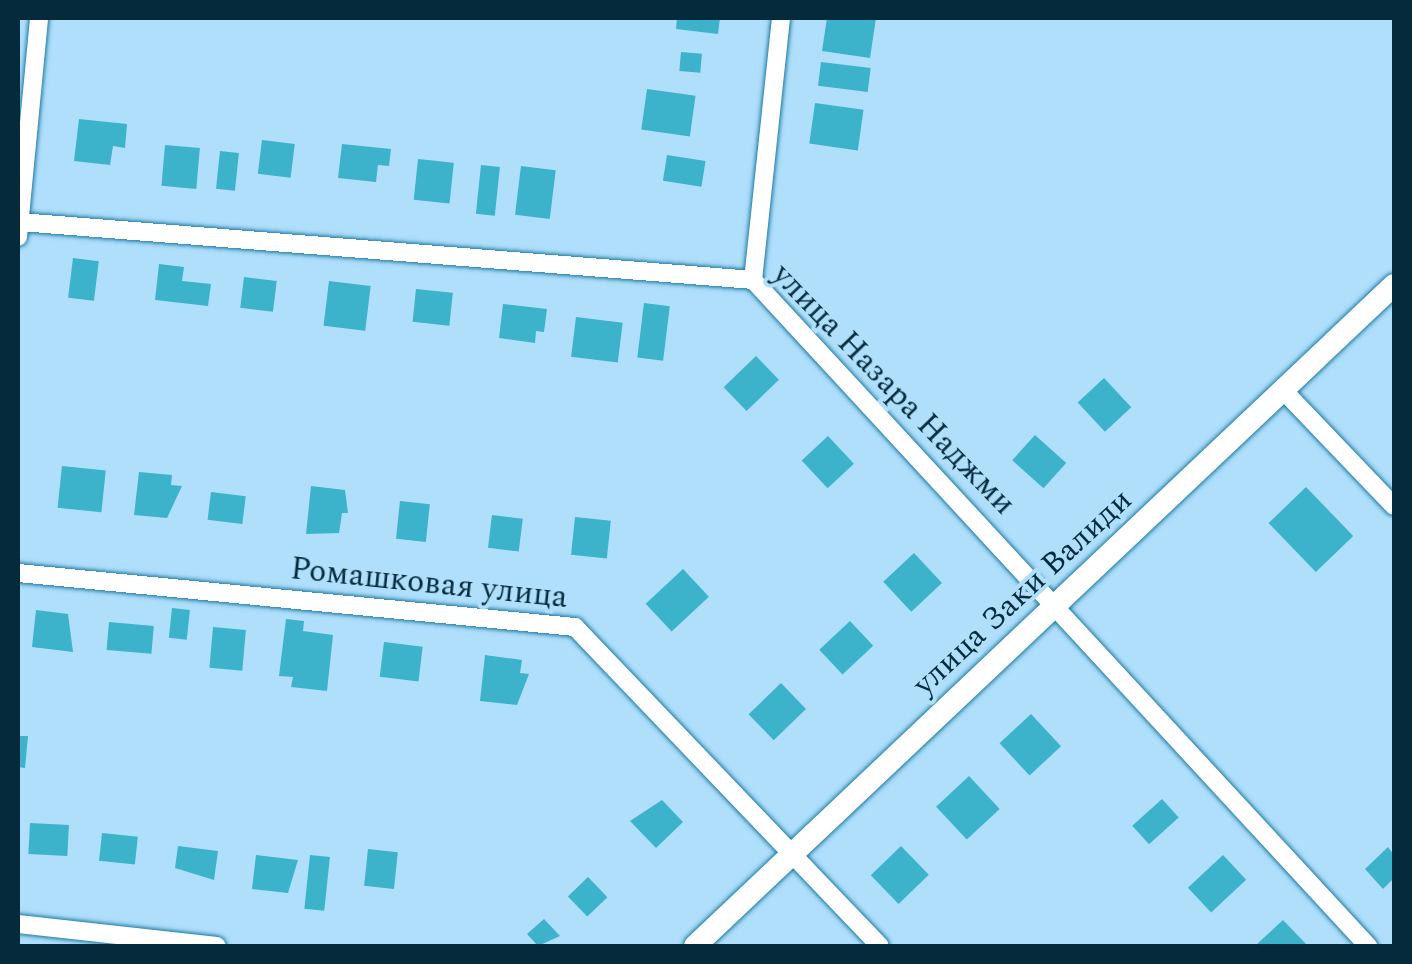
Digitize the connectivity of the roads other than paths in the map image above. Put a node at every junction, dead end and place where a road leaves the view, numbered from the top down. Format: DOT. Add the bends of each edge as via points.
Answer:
graph roads {
  1 [pos="39,18"];
  2 [pos="780,18"];
  3 [pos="18,230"];
  4 [pos="753,280"];
  5 [pos="1394,285"];
  6 [pos="1282,389"];
  7 [pos="1394,506"];
  8 [pos="18,573"];
  9 [pos="1058,608"];
  10 [pos="792,854"];
  11 [pos="18,924"];
  12 [pos="217,946"];
  13 [pos="696,946"];
  14 [pos="880,946"];
  15 [pos="1368,946"];
  1 -- 3 [label="street"];
  2 -- 4 [label="street"];
  3 -- 4 [label="street, улица Назара Наджми"];
  4 -- 9 [label="street, улица Назара Наджми"];
  5 -- 6 [label="street, улица Заки Валиди"];
  6 -- 7 [label="street"];
  6 -- 9 [label="street, улица Заки Валиди"];
  8 -- 10 [label="street, Ромашковая улица" via="575,627"];
  9 -- 10 [label="street, улица Заки Валиди"];
  9 -- 15 [label="street, улица Назара Наджми"];
  10 -- 13 [label="street, улица Заки Валиди"];
  10 -- 14 [label="street, Ромашковая улица"];
  11 -- 12 [label="street"];
}
